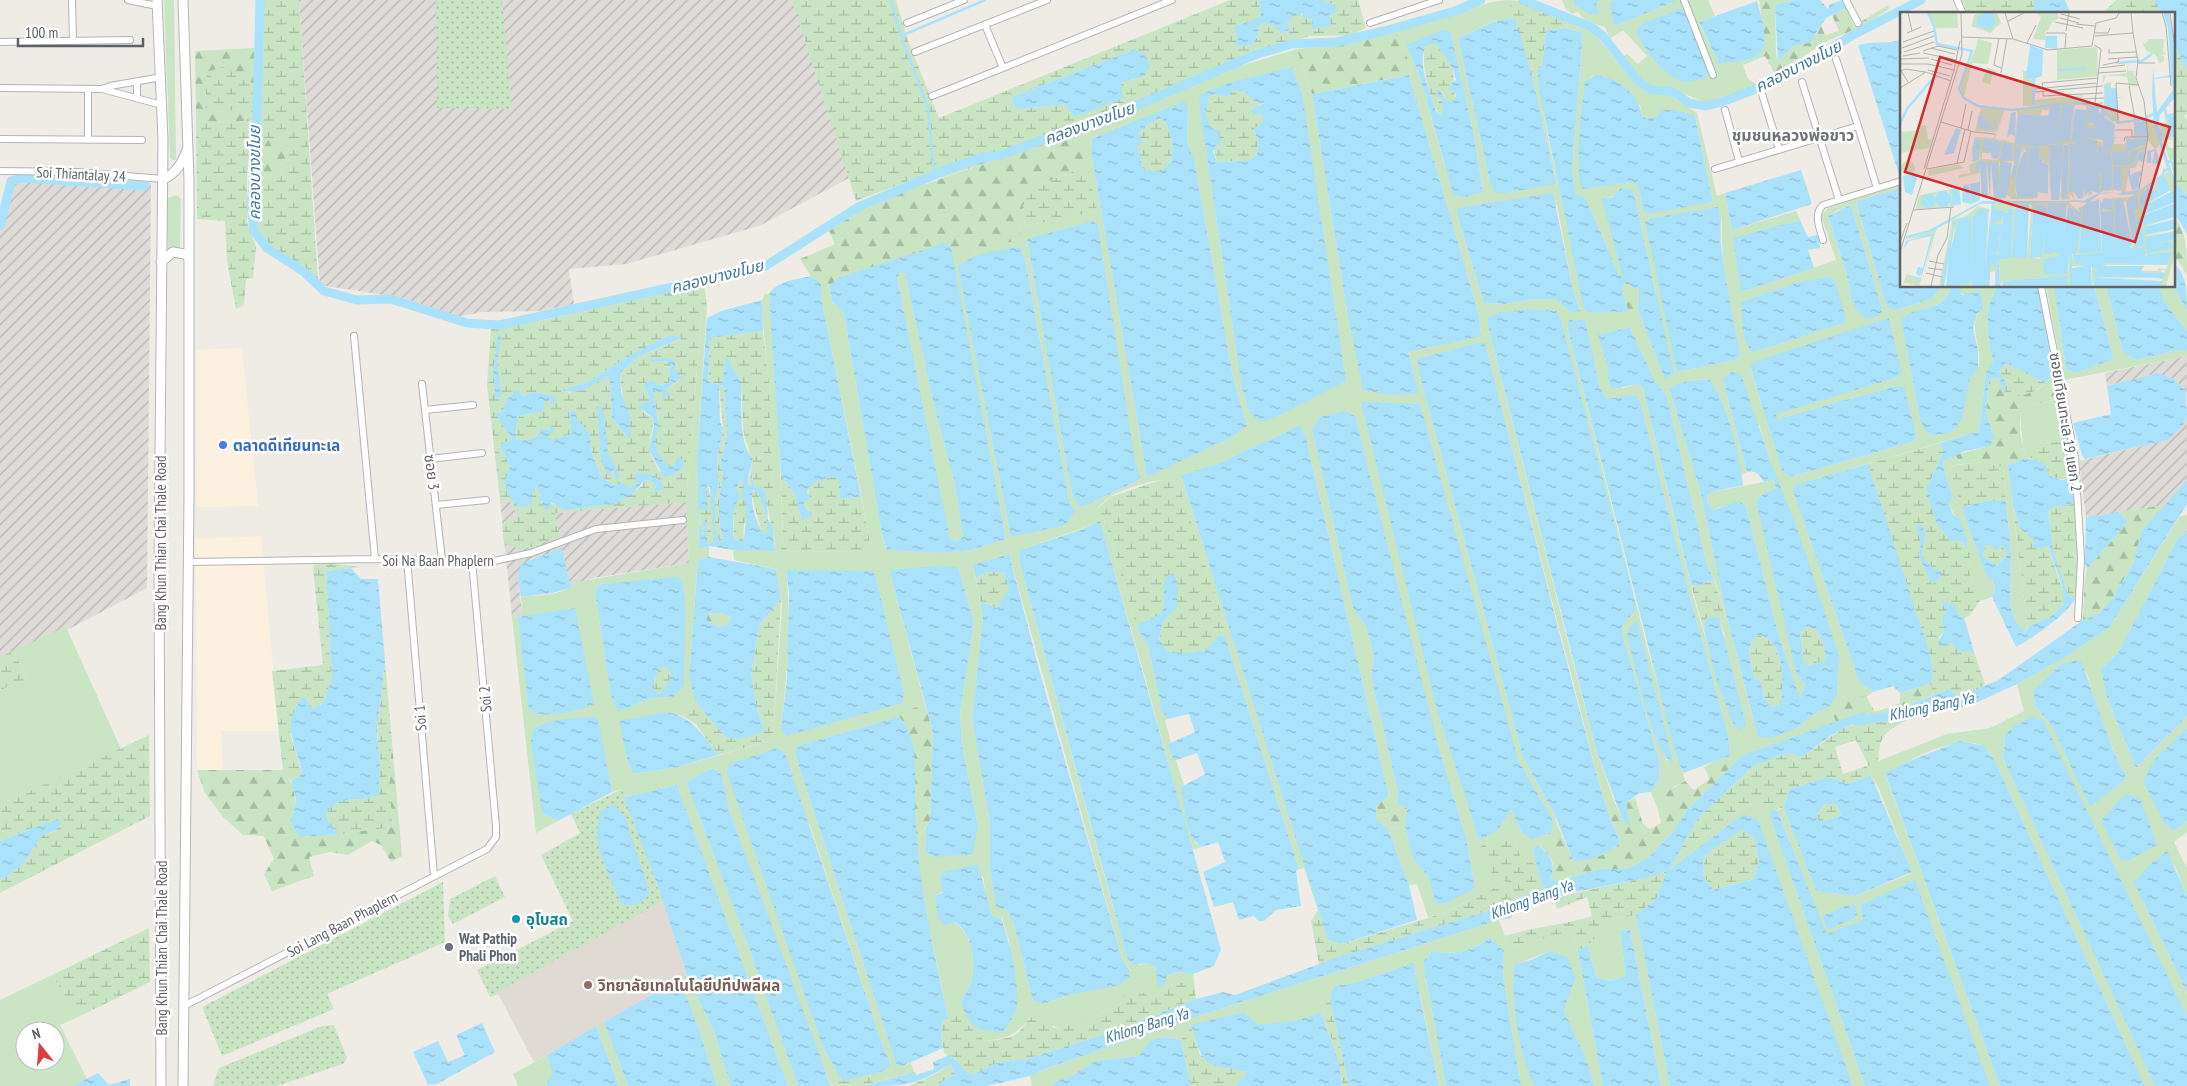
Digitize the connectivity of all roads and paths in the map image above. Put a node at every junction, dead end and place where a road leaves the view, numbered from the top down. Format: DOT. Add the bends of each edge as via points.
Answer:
graph roads {
  1 [pos="72,0"];
  2 [pos="131,0"];
  3 [pos="182,0"];
  4 [pos="964,0"];
  5 [pos="1047,0"];
  6 [pos="1172,0"];
  7 [pos="1439,0"];
  8 [pos="1684,0"];
  9 [pos="1846,0"];
  10 [pos="1957,0"];
  11 [pos="157,3"];
  12 [pos="1962,12"];
  13 [pos="908,23"];
  14 [pos="1370,23"];
  15 [pos="1858,23"];
  16 [pos="985,25"];
  17 [pos="130,40"];
  18 [pos="73,41"];
  19 [pos="0,42"];
  20 [pos="916,52"];
  21 [pos="1836,59"];
  22 [pos="1003,68"];
  23 [pos="1713,75"];
  24 [pos="162,77"];
  25 [pos="137,82"];
  26 [pos="1802,82"];
  27 [pos="0,88"];
  28 [pos="102,89"];
  29 [pos="88,90"];
  30 [pos="1762,94"];
  31 [pos="932,96"];
  32 [pos="137,98"];
  33 [pos="162,106"];
  34 [pos="1725,110"];
  35 [pos="1858,126"];
  36 [pos="1818,138"];
  37 [pos="0,139"];
  38 [pos="88,140"];
  39 [pos="142,140"];
  40 [pos="188,148"];
  41 [pos="1779,149"];
  42 [pos="1739,161"];
  43 [pos="1715,169"];
  44 [pos="0,171"];
  45 [pos="162,179"];
  46 [pos="1900,181"];
  47 [pos="1878,188"];
  48 [pos="1839,200"];
  49 [pos="1823,240"];
  50 [pos="189,258"];
  51 [pos="161,262"];
  52 [pos="2041,288"];
  53 [pos="354,336"];
  54 [pos="422,384"];
  55 [pos="473,405"];
  56 [pos="425,410"];
  57 [pos="482,453"];
  58 [pos="430,459"];
  59 [pos="486,500"];
  60 [pos="436,505"];
  61 [pos="683,520"];
  62 [pos="375,559"];
  63 [pos="407,559"];
  64 [pos="442,560"];
  65 [pos="472,561"];
  66 [pos="188,562"];
  67 [pos="2078,618"];
  68 [pos="496,837"];
  69 [pos="434,876"];
  70 [pos="184,1006"];
  71 [pos="161,1086"];
  72 [pos="183,1086"];
  1 -- 18 [label="street"];
  2 -- 11 [label="street"];
  3 -- 40 [label="main road, Bang Khun Thian Chai Thale Road"];
  4 -- 13 [label="street"];
  5 -- 16 [label="street"];
  6 -- 22 [label="street"];
  7 -- 14 [label="street"];
  8 -- 23 [label="street"];
  9 -- 15 [label="street"];
  10 -- 12 [label="street"];
  11 -- 24 [label="main road, Bang Khun Thian Chai Thale Road"];
  16 -- 20 [label="street"];
  16 -- 22 [label="street"];
  17 -- 18 [label="street"];
  18 -- 19 [label="street"];
  21 -- 35 [label="street"];
  22 -- 31 [label="street"];
  24 -- 25 [label="street"];
  24 -- 33 [label="main road, Bang Khun Thian Chai Thale Road"];
  25 -- 28 [label="street"];
  25 -- 32 [label="street"];
  26 -- 36 [label="street"];
  27 -- 29 [label="street"];
  28 -- 29 [label="street"];
  28 -- 32 [label="street"];
  29 -- 38 [label="street"];
  30 -- 41 [label="street"];
  32 -- 33 [label="street"];
  33 -- 45 [label="main road, Bang Khun Thian Chai Thale Road"];
  34 -- 42 [label="street"];
  35 -- 36 [label="street"];
  35 -- 47 [label="street"];
  36 -- 41 [label="street"];
  36 -- 48 [label="street"];
  37 -- 38 [label="street"];
  38 -- 39 [label="street"];
  40 -- 45 [label="main road" via="171,176"];
  40 -- 50 [label="main road, Bang Khun Thian Chai Thale Road"];
  41 -- 42 [label="street"];
  42 -- 43 [label="street"];
  44 -- 45 [label="street, Soi Thiantalay 24" via="77,172"];
  45 -- 51 [label="main road, Bang Khun Thian Chai Thale Road"];
  46 -- 47 [label="street"];
  47 -- 48 [label="street"];
  48 -- 49 [label="street" via="1818,210"];
  50 -- 51 [label="main road" via="173,252"];
  50 -- 66 [label="main road, Bang Khun Thian Chai Thale Road"];
  51 -- 71 [label="main road, Bang Khun Thian Chai Thale Road"];
  52 -- 67 [label="street, ซอยเทียนทะเล 19 แยก 2" via="2075,458 2081,558"];
  53 -- 62 [label="street"];
  54 -- 56 [label="street, ซอย 3"];
  55 -- 56 [label="street"];
  56 -- 58 [label="street, ซอย 3"];
  57 -- 58 [label="street"];
  58 -- 60 [label="street, ซอย 3"];
  59 -- 60 [label="street"];
  60 -- 64 [label="street, ซอย 3"];
  61 -- 65 [label="street, Soi Na Baan Phaplern" via="596,529 516,558"];
  62 -- 63 [label="street, Soi Na Baan Phaplern"];
  62 -- 66 [label="street, Soi Na Baan Phaplern"];
  63 -- 64 [label="street, Soi Na Baan Phaplern"];
  63 -- 69 [label="street, Soi 1"];
  64 -- 65 [label="street, Soi Na Baan Phaplern"];
  65 -- 68 [label="street, Soi 2"];
  66 -- 70 [label="main road, Bang Khun Thian Chai Thale Road"];
  68 -- 69 [label="street, Soi Lang Baan Phaplern" via="488,849"];
  69 -- 70 [label="street, Soi Lang Baan Phaplern"];
  70 -- 72 [label="main road, Bang Khun Thian Chai Thale Road"];
}
